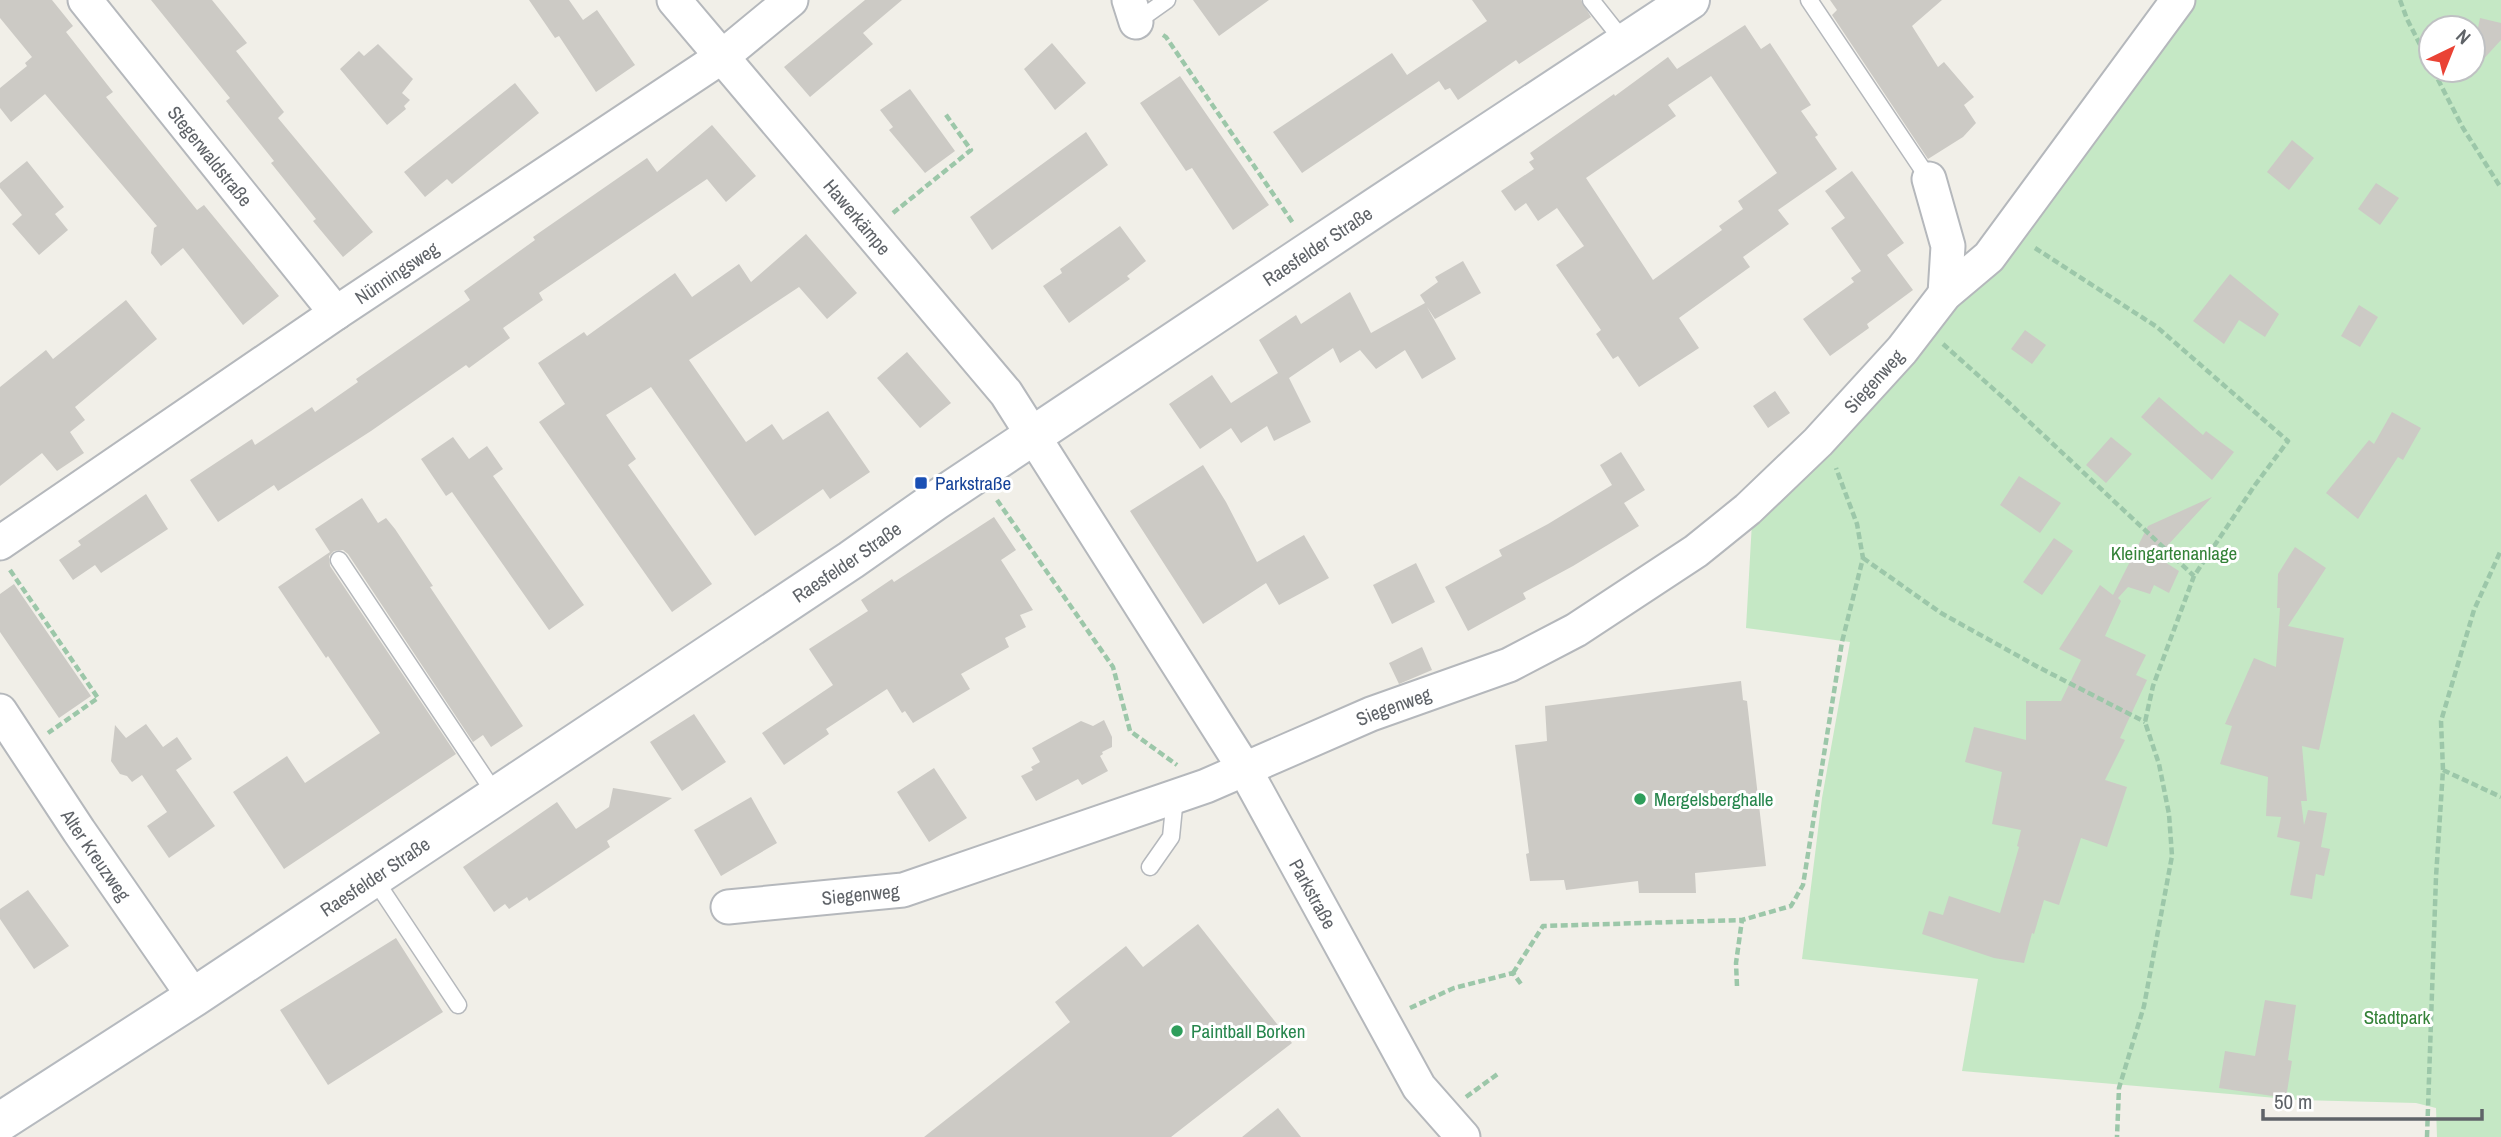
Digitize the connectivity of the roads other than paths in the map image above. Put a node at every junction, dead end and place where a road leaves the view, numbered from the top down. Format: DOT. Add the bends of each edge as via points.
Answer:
graph roads {
  1 [pos="85,0"];
  2 [pos="674,0"];
  3 [pos="791,0"];
  4 [pos="1167,0"];
  5 [pos="1591,0"];
  6 [pos="1690,0"];
  7 [pos="1809,0"];
  8 [pos="2178,0"];
  9 [pos="1132,11"];
  10 [pos="1625,43"];
  11 [pos="723,56"];
  12 [pos="1928,179"];
  13 [pos="1945,294"];
  14 [pos="336,313"];
  15 [pos="1034,436"];
  16 [pos="4,555"];
  17 [pos="338,560"];
  18 [pos="0,711"];
  19 [pos="1244,768"];
  20 [pos="496,794"];
  21 [pos="1175,797"];
  22 [pos="1150,867"];
  23 [pos="373,877"];
  24 [pos="729,906"];
  25 [pos="194,997"];
  26 [pos="458,1005"];
  27 [pos="0,1122"];
  28 [pos="1463,1137"];
  1 -- 14 [label="street, Stegerwaldstraße"];
  2 -- 11 [label="street, Hawerkämpe"];
  3 -- 11 [label="street, Nünningsweg"];
  4 -- 9 [label="lane"];
  5 -- 10 [label="lane"];
  6 -- 10 [label="main road, Raesfelder Straße"];
  7 -- 12 [label="lane"];
  8 -- 13 [label="street, Siegenweg" via="2009,232 1989,257"];
  10 -- 15 [label="main road, Raesfelder Straße"];
  11 -- 14 [label="street, Nünningsweg"];
  11 -- 15 [label="street, Hawerkämpe" via="1006,393"];
  12 -- 13 [label="street" via="1948,246"];
  13 -- 19 [label="street, Siegenweg" via="1818,442 1696,551 1576,630 1509,665 1371,714"];
  14 -- 16 [label="street, Nünningsweg"];
  15 -- 19 [label="street, Parkstraße"];
  15 -- 20 [label="main road, Raesfelder Straße"];
  17 -- 20 [label="lane"];
  18 -- 25 [label="street, Alter Kreuzweg"];
  19 -- 21 [label="street, Siegenweg"];
  19 -- 28 [label="street, Parkstraße" via="1419,1087"];
  20 -- 23 [label="main road, Raesfelder Straße"];
  21 -- 22 [label="lane" via="1171,837"];
  21 -- 24 [label="street, Siegenweg" via="903,890"];
  23 -- 25 [label="main road, Raesfelder Straße"];
  23 -- 26 [label="lane"];
  25 -- 27 [label="main road, Raesfelder Straße"];
}
